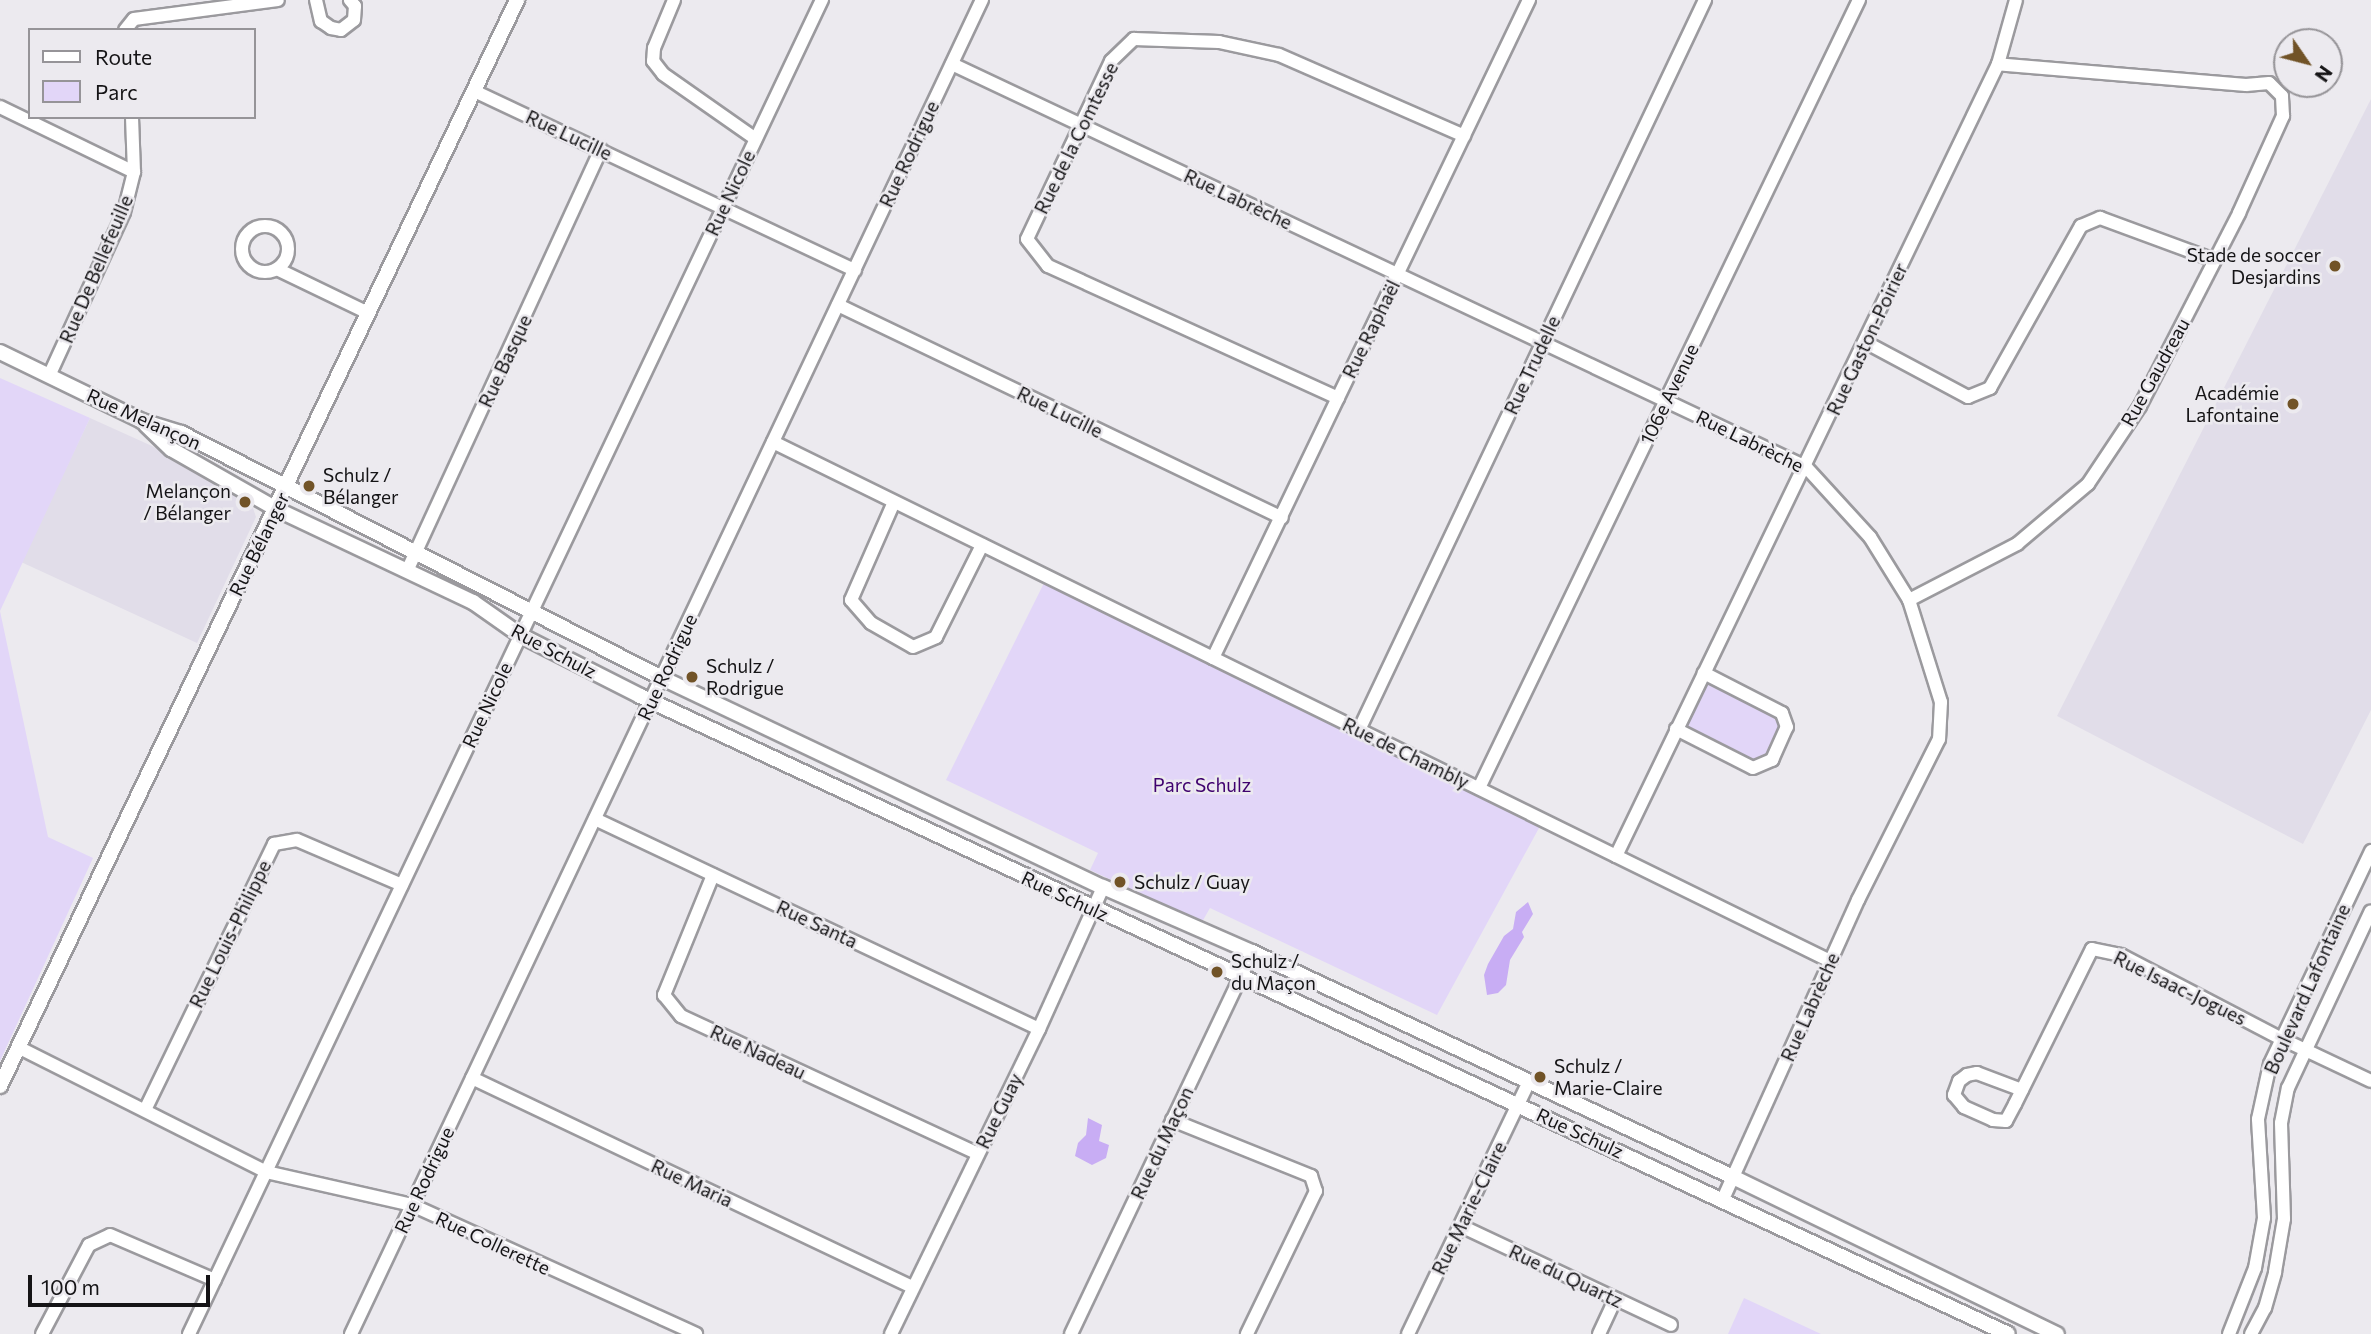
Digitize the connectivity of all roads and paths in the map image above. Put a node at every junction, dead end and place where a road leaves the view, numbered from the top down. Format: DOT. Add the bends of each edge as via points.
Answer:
graph roads {
  1 [pos="278,0"];
  2 [pos="316,0"];
  3 [pos="350,0"];
  4 [pos="517,0"];
  5 [pos="674,0"];
  6 [pos="822,0"];
  7 [pos="982,0"];
  8 [pos="1529,0"];
  9 [pos="1705,0"];
  10 [pos="1859,0"];
  11 [pos="2016,0"];
  12 [pos="127,28"];
  13 [pos="952,64"];
  14 [pos="1998,64"];
  15 [pos="474,91"];
  16 [pos="0,107"];
  17 [pos="132,119"];
  18 [pos="1080,126"];
  19 [pos="1464,136"];
  20 [pos="756,139"];
  21 [pos="601,150"];
  22 [pos="135,172"];
  23 [pos="723,208"];
  24 [pos="2214,260"];
  25 [pos="277,269"];
  26 [pos="855,270"];
  27 [pos="1398,274"];
  28 [pos="838,305"];
  29 [pos="368,313"];
  30 [pos="1543,342"];
  31 [pos="1865,342"];
  32 [pos="0,352"];
  33 [pos="49,376"];
  34 [pos="1338,398"];
  35 [pos="1666,401"];
  36 [pos="142,421"];
  37 [pos="773,442"];
  38 [pos="1806,467"];
  39 [pos="286,488"];
  40 [pos="894,502"];
  41 [pos="276,509"];
  42 [pos="1282,518"];
  43 [pos="982,545"];
  44 [pos="417,552"];
  45 [pos="407,571"];
  46 [pos="1909,600"];
  47 [pos="532,611"];
  48 [pos="520,635"];
  49 [pos="1213,658"];
  50 [pos="1704,673"];
  51 [pos="662,678"];
  52 [pos="651,701"];
  53 [pos="1676,729"];
  54 [pos="1359,730"];
  55 [pos="1479,788"];
  56 [pos="930,805"];
  57 [pos="595,819"];
  58 [pos="919,827"];
  59 [pos="2371,851"];
  60 [pos="1616,856"];
  61 [pos="713,875"];
  62 [pos="402,885"];
  63 [pos="1102,887"];
  64 [pos="1093,909"];
  65 [pos="2371,911"];
  66 [pos="1252,952"];
  67 [pos="1830,961"];
  68 [pos="1241,976"];
  69 [pos="1374,1009"];
  70 [pos="1039,1029"];
  71 [pos="1363,1032"];
  72 [pos="2282,1039"];
  73 [pos="18,1047"];
  74 [pos="2306,1051"];
  75 [pos="472,1078"];
  76 [pos="2371,1081"];
  77 [pos="1529,1082"];
  78 [pos="0,1086"];
  79 [pos="2022,1090"];
  80 [pos="1519,1104"];
  81 [pos="145,1110"];
  82 [pos="1172,1120"];
  83 [pos="978,1154"];
  84 [pos="266,1172"];
  85 [pos="1733,1177"];
  86 [pos="1723,1199"];
  87 [pos="412,1205"];
  88 [pos="1461,1226"];
  89 [pos="215,1280"];
  90 [pos="913,1287"];
  91 [pos="1615,1299"];
  92 [pos="1671,1325"];
  93 [pos="354,1333"];
  94 [pos="42,1334"];
  95 [pos="189,1334"];
  96 [pos="696,1334"];
  97 [pos="891,1334"];
  98 [pos="1071,1334"];
  99 [pos="1247,1334"];
  100 [pos="1408,1334"];
  101 [pos="1599,1334"];
  102 [pos="2008,1334"];
  103 [pos="2057,1334"];
  104 [pos="2229,1334"];
  105 [pos="2251,1334"];
  1 -- 12 [label="street" via="134,19"];
  2 -- 3 [label="street" via="321,21 341,30 354,20 355,6"];
  4 -- 15 [label="street, Rue Bélanger"];
  5 -- 20 [label="street" via="653,61 663,74"];
  6 -- 20 [label="street, Rue Nicole"];
  7 -- 13 [label="street, Rue Rodrigue"];
  8 -- 19 [label="street, Rue Raphaël"];
  9 -- 30 [label="street, Rue Trudelle"];
  10 -- 35 [label="street, 106e Avenue"];
  11 -- 14 [label="street, Rue Gaston-Poirier"];
  13 -- 18 [label="street, Rue Labrèche"];
  13 -- 26 [label="street, Rue Rodrigue"];
  14 -- 24 [label="street, Rue Gaudreau" via="2246,85 2269,83 2282,96 2283,116"];
  14 -- 31 [label="street, Rue Gaston-Poirier"];
  15 -- 21 [label="street, Rue Lucille"];
  15 -- 29 [label="street, Rue Bélanger"];
  16 -- 22 [label="street"];
  17 -- 22 [label="street, Rue De Bellefeuille"];
  18 -- 19 [label="street, Rue de la Comtesse" via="1111,61 1134,39 1219,42 1279,55"];
  18 -- 27 [label="street, Rue Labrèche"];
  18 -- 34 [label="street, Rue de la Comtesse" via="1027,239 1048,266"];
  19 -- 27 [label="street, Rue Raphaël"];
  20 -- 23 [label="street, Rue Nicole"];
  21 -- 23 [label="street, Rue Lucille"];
  21 -- 44 [label="street, Rue Basque"];
  22 -- 33 [label="street, Rue De Bellefeuille" via="124,212"];
  23 -- 26 [label="street, Rue Lucille"];
  23 -- 47 [label="street, Rue Nicole"];
  24 -- 31 [label="street" via="2100,218 2081,226 1990,388 1968,397"];
  24 -- 46 [label="street, Rue Gaudreau" via="2140,406 2088,484 2017,544"];
  25 -- 29 [label="street"];
  26 -- 28 [label="street, Rue Rodrigue"];
  27 -- 30 [label="street, Rue Labrèche"];
  27 -- 34 [label="street, Rue Raphaël"];
  28 -- 37 [label="street, Rue Rodrigue"];
  28 -- 42 [label="street, Rue Lucille"];
  29 -- 39 [label="street, Rue Bélanger"];
  30 -- 35 [label="street, Rue Labrèche"];
  30 -- 54 [label="street, Rue Trudelle"];
  31 -- 38 [label="street, Rue Gaston-Poirier"];
  32 -- 33 [label="street, Rue Melançon"];
  33 -- 36 [label="street, Rue Melançon"];
  34 -- 42 [label="street, Rue Raphaël"];
  35 -- 38 [label="street, Rue Labrèche"];
  35 -- 55 [label="street, 106e Avenue"];
  36 -- 39 [label="street, Rue Melançon" via="181,433"];
  36 -- 41 [label="street, Rue Schulz" via="171,449"];
  37 -- 40 [label="street, Rue de Chambly"];
  37 -- 51 [label="street, Rue Rodrigue"];
  38 -- 46 [label="street, Rue Labrèche" via="1870,537"];
  38 -- 50 [label="street, Rue Gaston-Poirier"];
  39 -- 41 [label="street, Rue Bélanger"];
  39 -- 44 [label="street, Rue Schulz"];
  40 -- 43 [label="street, Rue de Chambly"];
  40 -- 43 [label="street" via="851,600 870,624 913,647 936,637"];
  41 -- 45 [label="street, Rue Schulz"];
  41 -- 73 [label="street, Rue Bélanger"];
  42 -- 49 [label="street, Rue Raphaël"];
  43 -- 49 [label="street, Rue de Chambly"];
  44 -- 45 [label="street, Rue Basque"];
  44 -- 47 [label="street, Rue Schulz"];
  45 -- 48 [label="street, Rue Schulz" via="473,602"];
  46 -- 67 [label="street, Rue Labrèche" via="1941,702 1940,739"];
  47 -- 48 [label="street, Rue Nicole"];
  47 -- 51 [label="street, Rue Schulz"];
  48 -- 52 [label="street, Rue Schulz"];
  48 -- 62 [label="street, Rue Nicole"];
  49 -- 54 [label="street, Rue de Chambly"];
  50 -- 53 [label="street, Rue Gaston-Poirier"];
  50 -- 53 [label="street" via="1782,713 1787,727 1772,760 1753,768"];
  51 -- 52 [label="street, Rue Rodrigue"];
  51 -- 56 [label="street, Rue Schulz"];
  52 -- 57 [label="street, Rue Rodrigue"];
  52 -- 58 [label="street, Rue Schulz"];
  53 -- 60 [label="street, Rue Gaston-Poirier"];
  54 -- 55 [label="street, Rue de Chambly"];
  55 -- 60 [label="street, Rue de Chambly"];
  56 -- 58 [label="street"];
  56 -- 63 [label="street, Rue Schulz"];
  57 -- 61 [label="street, Rue Santa"];
  57 -- 75 [label="street, Rue Rodrigue"];
  58 -- 64 [label="street, Rue Schulz"];
  59 -- 72 [label="street, Boulevard Lafontaine"];
  60 -- 67 [label="street, Rue de Chambly"];
  61 -- 70 [label="street, Rue Santa"];
  61 -- 83 [label="street, Rue Nadeau" via="664,995 681,1016"];
  62 -- 81 [label="street, Rue Louis-Philippe" via="297,840 274,844"];
  62 -- 84 [label="street, Rue Nicole"];
  63 -- 64 [label="street, Rue Guay"];
  63 -- 66 [label="street, Rue Schulz"];
  64 -- 68 [label="street, Rue Schulz"];
  64 -- 70 [label="street, Rue Guay"];
  65 -- 74 [label="street, Boulevard Lafontaine"];
  66 -- 68 [label="street, Rue du Maçon"];
  66 -- 69 [label="street, Rue Schulz"];
  67 -- 85 [label="street, Rue Labrèche"];
  68 -- 71 [label="street, Rue Schulz"];
  68 -- 82 [label="street, Rue du Maçon"];
  69 -- 71 [label="street"];
  69 -- 77 [label="street, Rue Schulz"];
  70 -- 83 [label="street, Rue Guay"];
  71 -- 80 [label="street, Rue Schulz"];
  72 -- 74 [label="street, Rue Isaac-Jogues"];
  72 -- 79 [label="street, Rue Isaac-Jogues" via="2121,955 2092,949"];
  72 -- 104 [label="street, Boulevard Lafontaine" via="2270,1064 2258,1119 2262,1232 2249,1287"];
  73 -- 78 [label="street, Rue Bélanger"];
  73 -- 81 [label="street, Rue Collerette"];
  74 -- 76 [label="street, Rue Isaac-Jogues"];
  74 -- 105 [label="street, Boulevard Lafontaine" via="2288,1088 2281,1123 2284,1219 2276,1272"];
  75 -- 87 [label="street, Rue Rodrigue"];
  75 -- 90 [label="street, Rue Maria"];
  77 -- 80 [label="street, Rue Marie-Claire"];
  77 -- 85 [label="street, Rue Schulz"];
  79 -- 79 [label="street, Rue Isaac-Jogues" via="2006,1121 1964,1107 1954,1095 1959,1081 1977,1073"];
  80 -- 86 [label="street, Rue Schulz"];
  80 -- 88 [label="street, Rue Marie-Claire"];
  81 -- 84 [label="street, Rue Collerette"];
  82 -- 98 [label="street, Rue du Maçon"];
  82 -- 99 [label="street" via="1311,1176 1316,1191"];
  83 -- 90 [label="street, Rue Guay"];
  84 -- 87 [label="street, Rue Collerette"];
  84 -- 89 [label="street, Rue Nicole"];
  85 -- 86 [label="street, Rue Labrèche"];
  85 -- 103 [label="street, Rue Schulz"];
  86 -- 102 [label="street, Rue Schulz"];
  87 -- 93 [label="street, Rue Rodrigue"];
  87 -- 96 [label="street, Rue Collerette"];
  88 -- 91 [label="street, Rue du Quartz"];
  88 -- 100 [label="street, Rue Marie-Claire"];
  89 -- 94 [label="street" via="110,1235 89,1245"];
  89 -- 95 [label="street, Rue Nicole"];
  90 -- 97 [label="street, Rue Guay"];
  91 -- 92 [label="street, Rue du Quartz"];
  91 -- 101 [label="street"];
}
